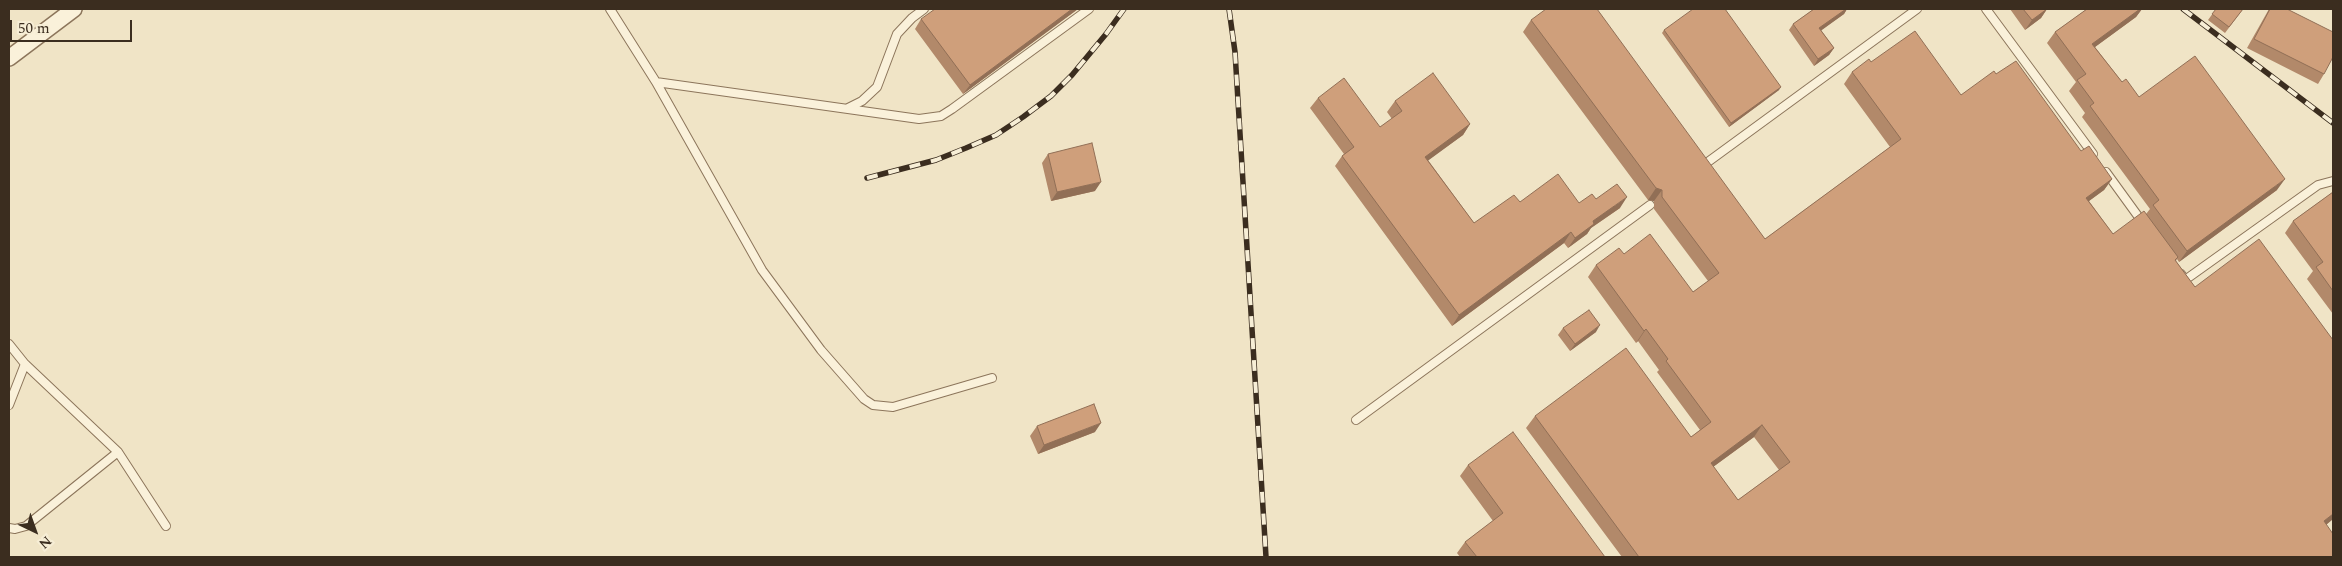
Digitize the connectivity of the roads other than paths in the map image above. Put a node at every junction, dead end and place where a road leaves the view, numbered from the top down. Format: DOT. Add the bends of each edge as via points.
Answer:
graph roads {
  1 [pos="74,9"];
  2 [pos="610,9"];
  3 [pos="924,9"];
  4 [pos="1089,9"];
  5 [pos="1917,9"];
  6 [pos="1986,9"];
  7 [pos="9,58"];
  8 [pos="656,82"];
  9 [pos="843,108"];
  10 [pos="2097,159"];
  11 [pos="1701,167"];
  12 [pos="2103,168"];
  13 [pos="2333,181"];
  14 [pos="1650,204"];
  15 [pos="2150,232"];
  16 [pos="2173,264"];
  17 [pos="9,344"];
  18 [pos="25,364"];
  19 [pos="992,378"];
  20 [pos="9,405"];
  21 [pos="1356,420"];
  22 [pos="118,452"];
  23 [pos="166,526"];
  24 [pos="9,528"];
  1 -- 7 [label="street"];
  2 -- 8 [label="lane"];
  3 -- 9 [label="lane" via="898,34 877,87 854,106"];
  4 -- 9 [label="lane" via="941,116 919,119"];
  5 -- 11 [label="lane"];
  6 -- 10 [label="lane"];
  8 -- 9 [label="lane"];
  8 -- 19 [label="lane" via="762,270 821,350 864,399 873,405 893,407"];
  12 -- 15 [label="lane"];
  13 -- 16 [label="lane" via="2318,185 2185,280"];
  14 -- 21 [label="lane"];
  17 -- 18 [label="lane"];
  18 -- 20 [label="lane"];
  18 -- 22 [label="lane"];
  22 -- 23 [label="lane"];
  22 -- 24 [label="lane" via="26,526"];
}
